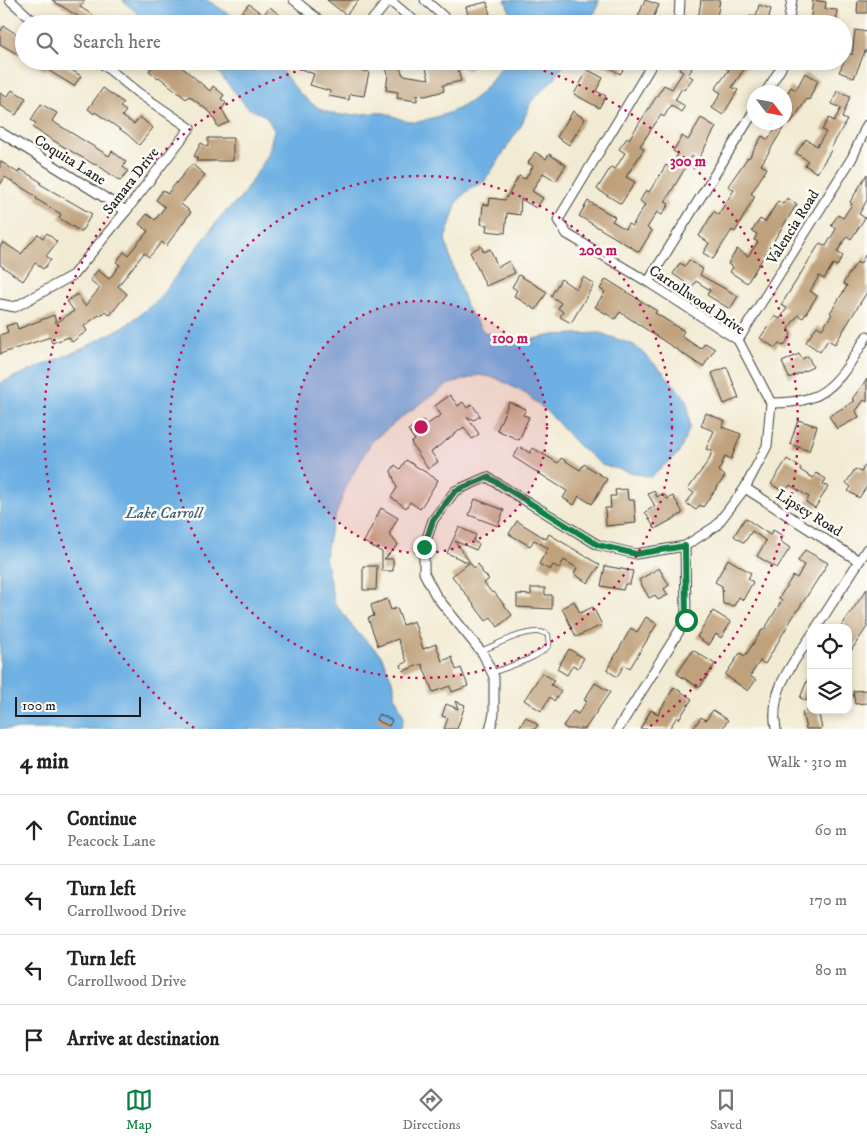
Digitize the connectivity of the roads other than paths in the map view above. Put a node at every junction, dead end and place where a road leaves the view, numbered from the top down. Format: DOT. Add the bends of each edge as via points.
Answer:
graph roads {
  1 [pos="10,0"];
  2 [pos="294,0"];
  3 [pos="389,0"];
  4 [pos="425,0"];
  5 [pos="680,0"];
  6 [pos="792,0"];
  7 [pos="28,15"];
  8 [pos="313,15"];
  9 [pos="376,15"];
  10 [pos="407,15"];
  11 [pos="442,15"];
  12 [pos="679,15"];
  13 [pos="790,15"];
  14 [pos="109,70"];
  15 [pos="649,70"];
  16 [pos="781,70"];
  17 [pos="771,85"];
  18 [pos="747,123"];
  19 [pos="867,125"];
  20 [pos="0,132"];
  21 [pos="126,211"];
  22 [pos="648,282"];
  23 [pos="0,304"];
  24 [pos="867,336"];
  25 [pos="738,340"];
  26 [pos="771,404"];
  27 [pos="745,488"];
  28 [pos="685,546"];
  29 [pos="867,549"];
  30 [pos="860,561"];
  31 [pos="819,624"];
  32 [pos="807,642"];
  33 [pos="481,651"];
  34 [pos="492,672"];
  35 [pos="490,729"];
  36 [pos="618,729"];
  37 [pos="776,729"];
  1 -- 7 [label="street"];
  2 -- 8 [label="street"];
  3 -- 9 [label="street"];
  3 -- 10 [label="street"];
  4 -- 11 [label="street"];
  5 -- 12 [label="street"];
  6 -- 13 [label="street"];
  14 -- 21 [label="street, Samara Drive" via="190,128"];
  15 -- 22 [label="street, Carrollwood Drive" via="558,220 567,234"];
  16 -- 17 [label="street"];
  18 -- 22 [label="street"];
  19 -- 25 [label="street, Valencia Road" via="852,158"];
  20 -- 21 [label="street, Coquita Lane"];
  21 -- 23 [label="street, Samara Drive" via="73,275 15,307"];
  22 -- 25 [label="street, Carrollwood Drive"];
  24 -- 26 [label="street" via="845,372 830,386 812,398"];
  25 -- 26 [label="street, Carrollwood Drive"];
  26 -- 27 [label="street" via="767,446"];
  27 -- 28 [label="street" via="716,526"];
  27 -- 30 [label="street, Lipsey Road"];
  28 -- 33 [label="street" via="636,554 598,545 488,477 455,491 433,520 424,547 424,573 436,596"];
  28 -- 36 [label="street" via="686,620"];
  29 -- 30 [label="street"];
  30 -- 31 [label="street"];
  32 -- 37 [label="street" via="776,697"];
  33 -- 34 [label="street"];
  33 -- 34 [label="lane" via="532,631 544,632 548,636 549,645 545,650"];
  34 -- 35 [label="street" via="494,714"];
}
